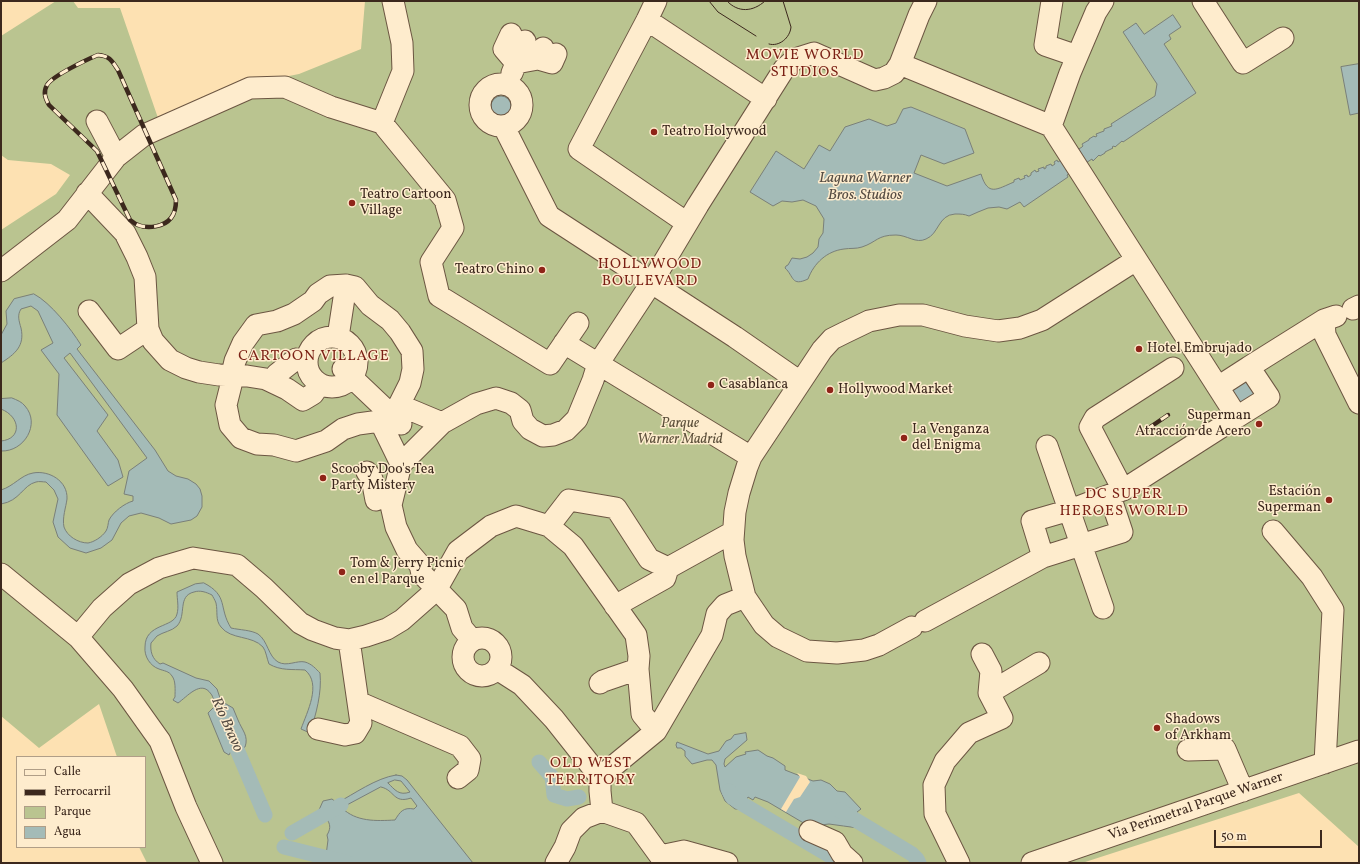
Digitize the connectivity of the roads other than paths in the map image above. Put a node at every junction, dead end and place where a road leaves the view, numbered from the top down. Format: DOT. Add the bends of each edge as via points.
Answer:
graph roads {
  1 [pos="393,1"];
  2 [pos="656,1"];
  3 [pos="926,1"];
  4 [pos="1052,1"];
  5 [pos="1103,1"];
  6 [pos="1203,1"];
  7 [pos="647,20"];
  8 [pos="1283,38"];
  9 [pos="524,47"];
  10 [pos="900,64"];
  11 [pos="1074,65"];
  12 [pos="507,85"];
  13 [pos="766,98"];
  14 [pos="97,121"];
  15 [pos="382,123"];
  16 [pos="1051,126"];
  17 [pos="504,127"];
  18 [pos="116,156"];
  19 [pos="87,193"];
  20 [pos="687,223"];
  21 [pos="1136,260"];
  22 [pos="1,270"];
  23 [pos="652,282"];
  24 [pos="346,284"];
  25 [pos="88,311"];
  26 [pos="1343,313"];
  27 [pos="578,323"];
  28 [pos="148,329"];
  29 [pos="338,337"];
  30 [pos="568,346"];
  31 [pos="307,362"];
  32 [pos="598,364"];
  33 [pos="1249,367"];
  34 [pos="1173,368"];
  35 [pos="232,374"];
  36 [pos="347,374"];
  37 [pos="273,382"];
  38 [pos="800,382"];
  39 [pos="320,384"];
  40 [pos="1218,387"];
  41 [pos="1359,403"];
  42 [pos="1237,417"];
  43 [pos="442,423"];
  44 [pos="401,424"];
  45 [pos="1047,446"];
  46 [pos="751,457"];
  47 [pos="401,464"];
  48 [pos="367,472"];
  49 [pos="1116,493"];
  50 [pos="376,500"];
  51 [pos="1070,510"];
  52 [pos="549,526"];
  53 [pos="1273,531"];
  54 [pos="733,532"];
  55 [pos="1081,545"];
  56 [pos="1044,557"];
  57 [pos="668,568"];
  58 [pos="1,574"];
  59 [pos="436,590"];
  60 [pos="745,597"];
  61 [pos="616,606"];
  62 [pos="1103,608"];
  63 [pos="78,637"];
  64 [pos="348,640"];
  65 [pos="472,640"];
  66 [pos="982,654"];
  67 [pos="1039,663"];
  68 [pos="497,669"];
  69 [pos="638,669"];
  70 [pos="600,683"];
  71 [pos="989,693"];
  72 [pos="358,702"];
  73 [pos="318,729"];
  74 [pos="656,731"];
  75 [pos="1188,750"];
  76 [pos="1359,751"];
  77 [pos="1326,763"];
  78 [pos="600,777"];
  79 [pos="458,778"];
  80 [pos="1243,791"];
  81 [pos="602,811"];
  82 [pos="815,830"];
  83 [pos="212,863"];
  84 [pos="556,863"];
  85 [pos="727,863"];
  86 [pos="852,863"];
  87 [pos="959,863"];
  88 [pos="1032,863"];
  1 -- 15 [label="street" via="402,43 403,71"];
  2 -- 7 [label="street"];
  3 -- 10 [label="street"];
  4 -- 11 [label="street" via="1046,46"];
  5 -- 11 [label="street"];
  6 -- 8 [label="street" via="1243,63"];
  7 -- 13 [label="street"];
  7 -- 20 [label="street" via="579,149"];
  9 -- 12 [label="street"];
  10 -- 13 [label="street" via="894,73 875,80 814,53 795,59 784,69"];
  10 -- 16 [label="street"];
  11 -- 16 [label="street"];
  12 -- 17 [label="street" via="519,93 522,107 521,114 516,120"];
  12 -- 17 [label="street" via="493,85 487,89 479,107 485,120 490,124"];
  13 -- 20 [label="street"];
  14 -- 18 [label="street"];
  15 -- 18 [label="street" via="331,107 285,87 250,88 144,135"];
  15 -- 30 [label="street" via="445,200 453,228 431,262 439,296 550,364"];
  16 -- 21 [label="street"];
  17 -- 23 [label="street" via="549,216"];
  18 -- 19 [label="street"];
  19 -- 22 [label="street" via="67,220"];
  19 -- 28 [label="street" via="125,234 137,257 144,277"];
  20 -- 23 [label="street"];
  21 -- 38 [label="street" via="1042,320 1020,328 998,331 923,315 899,315 870,321 832,338"];
  21 -- 40 [label="street"];
  23 -- 32 [label="street"];
  23 -- 38 [label="street"];
  24 -- 29 [label="street"];
  24 -- 35 [label="street" via="330,286 294,314 256,325 243,343"];
  24 -- 44 [label="street" via="355,287 370,305 390,320 412,351 413,369"];
  25 -- 28 [label="street" via="118,349"];
  26 -- 33 [label="street"];
  26 -- 41 [label="street" via="1325,335"];
  27 -- 30 [label="street"];
  28 -- 35 [label="street" via="152,341 170,360 199,372"];
  29 -- 31 [label="street" via="318,340 312,346"];
  29 -- 36 [label="street" via="349,342 356,352 356,370"];
  30 -- 32 [label="street"];
  31 -- 37 [label="street" via="296,359 277,374"];
  31 -- 39 [label="street" via="308,371"];
  32 -- 43 [label="street" via="577,418 566,430 553,435 543,436 535,432 523,421 520,410 511,402 496,398 476,404"];
  32 -- 46 [label="street"];
  33 -- 40 [label="street"];
  33 -- 42 [label="street" via="1269,397"];
  34 -- 49 [label="street" via="1095,418 1090,427"];
  35 -- 37 [label="street" via="263,378"];
  35 -- 44 [label="street" via="226,405 230,425 241,438 257,444 274,445 296,451 326,441 342,429 358,424"];
  36 -- 39 [label="street" via="345,384 337,387"];
  36 -- 44 [label="street"];
  37 -- 39 [label="street" via="302,400 313,394"];
  38 -- 46 [label="street"];
  40 -- 42 [label="street"];
  42 -- 49 [label="street"];
  43 -- 44 [label="street"];
  43 -- 44 [label="street"];
  44 -- 47 [label="street"];
  44 -- 47 [label="street"];
  45 -- 51 [label="street"];
  46 -- 54 [label="street" via="739,493"];
  47 -- 59 [label="street" via="391,505 396,526 407,550 420,564 422,574"];
  48 -- 50 [label="street" via="372,479"];
  49 -- 51 [label="street"];
  49 -- 55 [label="street" via="1122,532"];
  51 -- 55 [label="street"];
  51 -- 56 [label="street" via="1032,521"];
  52 -- 57 [label="street" via="569,500 616,508 649,559"];
  52 -- 59 [label="street" via="516,516 491,526 458,551 459,560"];
  52 -- 61 [label="street" via="573,546"];
  53 -- 77 [label="street" via="1312,577 1333,610"];
  54 -- 57 [label="street"];
  54 -- 60 [label="street" via="735,556"];
  55 -- 56 [label="street"];
  55 -- 62 [label="street"];
  56 -- 60 [label="street" via="879,645 864,650 837,653 807,651 778,637 764,625"];
  57 -- 61 [label="street" via="665,578"];
  58 -- 63 [label="street"];
  59 -- 64 [label="street" via="402,620 387,629"];
  59 -- 65 [label="street" via="456,609 462,628"];
  60 -- 74 [label="street" via="726,605 717,614 712,635"];
  61 -- 69 [label="street" via="636,635"];
  63 -- 64 [label="street" via="102,608 129,584 159,568 193,558 237,565 300,623 335,638"];
  63 -- 83 [label="street" via="123,689 160,741"];
  64 -- 72 [label="street"];
  65 -- 68 [label="street" via="485,638 496,644 501,656"];
  65 -- 68 [label="street" via="467,644 463,656 466,668 481,676 493,673"];
  66 -- 71 [label="street" via="991,671"];
  67 -- 71 [label="street"];
  68 -- 78 [label="street" via="522,685 554,718"];
  69 -- 70 [label="street"];
  69 -- 74 [label="street" via="642,714"];
  71 -- 87 [label="street" via="1002,718 969,733 946,760 934,786 935,814"];
  72 -- 73 [label="street" via="361,723 356,733 345,735"];
  72 -- 79 [label="street" via="460,746 470,759 468,770"];
  74 -- 78 [label="street"];
  75 -- 80 [label="street" via="1225,750"];
  76 -- 77 [label="street, Via Perimetral Parque Warner"];
  77 -- 80 [label="street, Via Perimetral Parque Warner"];
  78 -- 81 [label="street"];
  80 -- 88 [label="street, Via Perimetral Parque Warner"];
  81 -- 84 [label="street" via="584,818 571,831"];
  81 -- 85 [label="street" via="636,823 660,856 684,851"];
  82 -- 86 [label="street" via="835,842 842,854"];
}
